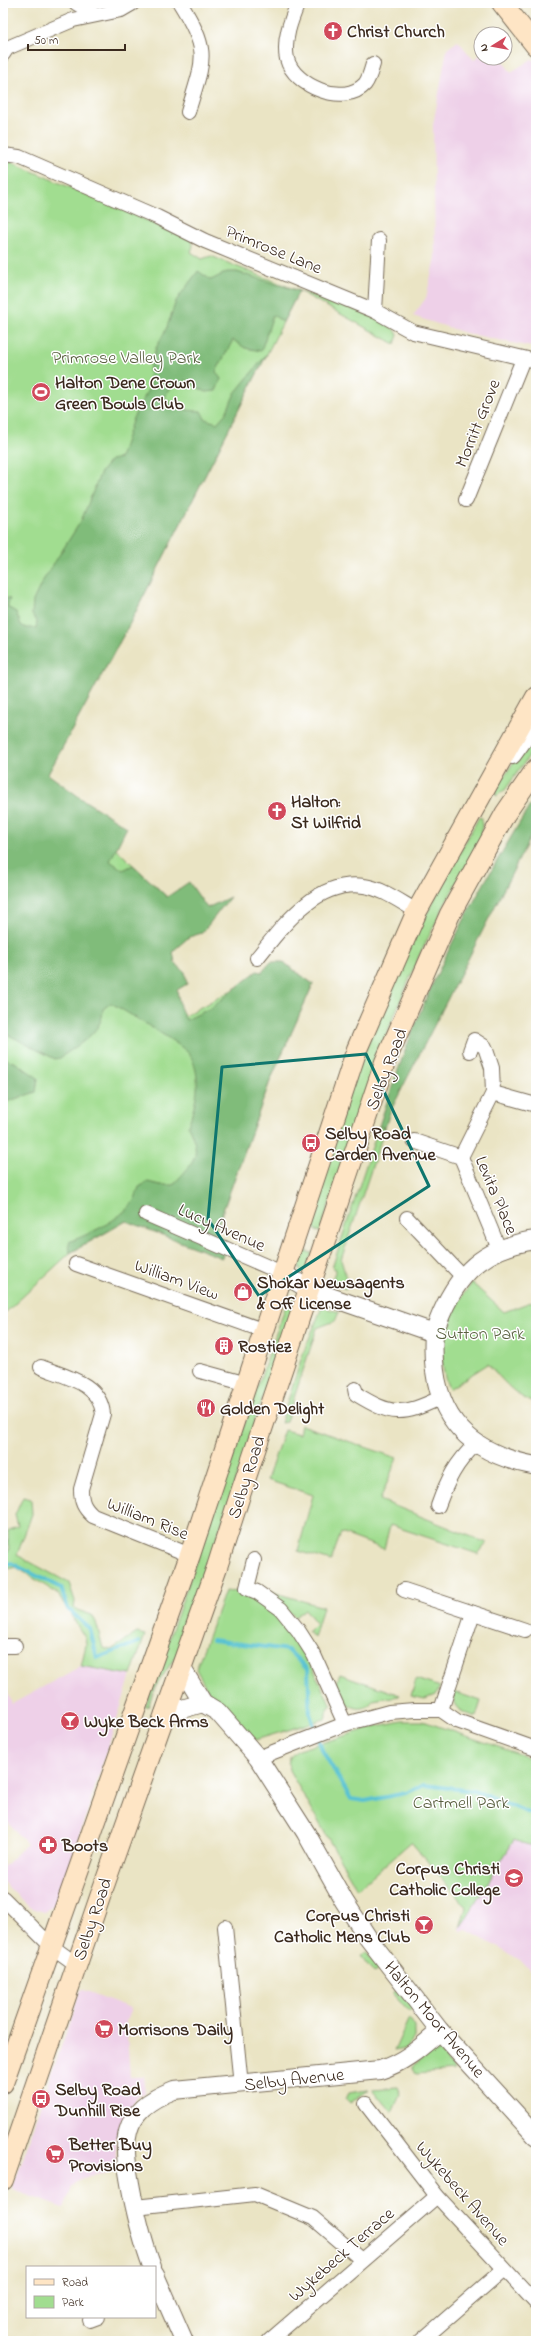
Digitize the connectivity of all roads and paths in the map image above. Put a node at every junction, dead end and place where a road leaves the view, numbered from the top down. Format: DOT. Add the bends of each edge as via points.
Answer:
graph roads {
  1 [pos="76,3"];
  2 [pos="133,3"];
  3 [pos="180,3"];
  4 [pos="298,3"];
  5 [pos="502,3"];
  6 [pos="94,14"];
  7 [pos="536,46"];
  8 [pos="3,54"];
  9 [pos="373,64"];
  10 [pos="188,112"];
  11 [pos="3,155"];
  12 [pos="379,240"];
  13 [pos="375,311"];
  14 [pos="529,360"];
  15 [pos="466,500"];
  16 [pos="536,696"];
  17 [pos="536,711"];
  18 [pos="536,722"];
  19 [pos="504,765"];
  20 [pos="536,769"];
  21 [pos="482,796"];
  22 [pos="417,911"];
  23 [pos="257,958"];
  24 [pos="470,1051"];
  25 [pos="493,1094"];
  26 [pos="536,1105"];
  27 [pos="414,1141"];
  28 [pos="461,1156"];
  29 [pos="146,1214"];
  30 [pos="407,1218"];
  31 [pos="536,1240"];
  32 [pos="499,1249"];
  33 [pos="76,1264"];
  34 [pos="282,1273"];
  35 [pos="462,1276"];
  36 [pos="310,1290"];
  37 [pos="265,1330"];
  38 [pos="434,1333"];
  39 [pos="41,1367"];
  40 [pos="200,1371"];
  41 [pos="247,1384"];
  42 [pos="355,1389"];
  43 [pos="440,1398"];
  44 [pos="476,1444"];
  45 [pos="536,1466"];
  46 [pos="438,1506"];
  47 [pos="190,1556"];
  48 [pos="254,1560"];
  49 [pos="404,1590"];
  50 [pos="473,1613"];
  51 [pos="525,1630"];
  52 [pos="181,1667"];
  53 [pos="203,1703"];
  54 [pos="441,1710"];
  55 [pos="164,1714"];
  56 [pos="345,1724"];
  57 [pos="536,1749"];
  58 [pos="258,1758"];
  59 [pos="3,1898"];
  60 [pos="225,1928"];
  61 [pos="52,1946"];
  62 [pos="76,1964"];
  63 [pos="440,2030"];
  64 [pos="3,2083"];
  65 [pos="241,2085"];
  66 [pos="366,2104"];
  67 [pos="536,2136"];
  68 [pos="3,2180"];
  69 [pos="437,2196"];
  70 [pos="134,2206"];
  71 [pos="362,2260"];
  72 [pos="152,2266"];
  73 [pos="504,2269"];
  74 [pos="157,2285"];
  75 [pos="536,2303"];
  76 [pos="425,2340"];
  77 [pos="184,2341"];
  78 [pos="269,2341"];
  1 -- 6 [label="street"];
  2 -- 6 [label="street" via="121,10"];
  3 -- 10 [label="street" via="196,30 202,50 202,63"];
  4 -- 9 [label="street" via="286,40 287,58 294,74 308,85 322,91 344,94 365,84"];
  5 -- 7 [label="main road"];
  6 -- 8 [label="street" via="7,48"];
  11 -- 13 [label="street, Primrose Lane" via="19,157 157,216 205,241"];
  12 -- 13 [label="street"];
  13 -- 14 [label="street, Primrose Lane" via="414,332"];
  14 -- 15 [label="street, Morritt Grove"];
  16 -- 21 [label="main road, Selby Road"];
  17 -- 19 [label="street"];
  18 -- 19 [label="street, Selby Road"];
  19 -- 21 [label="street, Selby Road"];
  20 -- 36 [label="main road, Selby Road" via="505,814 450,914 386,1062"];
  21 -- 22 [label="main road, Selby Road"];
  22 -- 23 [label="street" via="364,886 341,887 315,898 290,918"];
  22 -- 34 [label="main road, Selby Road" via="357,1049"];
  24 -- 25 [label="street" via="474,1040 485,1047 492,1068"];
  25 -- 26 [label="street"];
  25 -- 28 [label="street"];
  27 -- 28 [label="street, Levita Place"];
  28 -- 32 [label="street, Levita Place"];
  29 -- 34 [label="street, Lucy Avenue"];
  30 -- 35 [label="street"];
  31 -- 32 [label="street"];
  32 -- 35 [label="street"];
  33 -- 37 [label="street, William View"];
  34 -- 36 [label="street"];
  34 -- 37 [label="main road, Selby Road"];
  35 -- 38 [label="street" via="441,1312"];
  36 -- 38 [label="street"];
  36 -- 52 [label="main road, Selby Road" via="218,1567"];
  37 -- 41 [label="main road, Selby Road"];
  38 -- 43 [label="street" via="432,1357"];
  39 -- 47 [label="street, William Rise" via="90,1387 102,1404 103,1414 81,1489 81,1500 85,1509 92,1516"];
  40 -- 41 [label="street"];
  41 -- 47 [label="main road, Selby Road"];
  42 -- 43 [label="street" via="356,1394 378,1407 399,1412 415,1410"];
  43 -- 44 [label="street" via="456,1425"];
  44 -- 45 [label="street" via="499,1457"];
  44 -- 46 [label="street" via="442,1479"];
  47 -- 61 [label="main road, Selby Road"];
  48 -- 56 [label="street" via="247,1588 258,1592 281,1609 298,1630 314,1655"];
  49 -- 50 [label="street"];
  50 -- 51 [label="street"];
  50 -- 54 [label="street"];
  52 -- 53 [label="street, Halton Moor Avenue"];
  52 -- 55 [label="main road, Selby Road"];
  53 -- 55 [label="street"];
  53 -- 58 [label="street, Halton Moor Avenue" via="218,1712"];
  54 -- 56 [label="street" via="389,1712"];
  54 -- 57 [label="street" via="457,1721"];
  55 -- 62 [label="main road, Selby Road"];
  56 -- 58 [label="street"];
  58 -- 63 [label="street, Halton Moor Avenue" via="368,1938"];
  59 -- 61 [label="street"];
  60 -- 65 [label="street"];
  61 -- 62 [label="street"];
  61 -- 64 [label="main road, Selby Road"];
  62 -- 68 [label="main road, Selby Road"];
  63 -- 65 [label="street, Selby Avenue" via="413,2055 397,2065 380,2070"];
  63 -- 67 [label="street, Halton Moor Avenue"];
  65 -- 70 [label="street, Selby Avenue" via="174,2090 156,2097 140,2109 129,2126 124,2145"];
  66 -- 69 [label="street, Wykebeck Avenue"];
  69 -- 71 [label="street, Wykebeck Terrace"];
  69 -- 73 [label="street, Wykebeck Avenue"];
  70 -- 71 [label="street" via="255,2194 313,2218"];
  70 -- 72 [label="street"];
  71 -- 78 [label="street, Wykebeck Terrace"];
  73 -- 75 [label="street, Wykebeck Avenue"];
  73 -- 76 [label="street"];
  74 -- 77 [label="street"];
}
